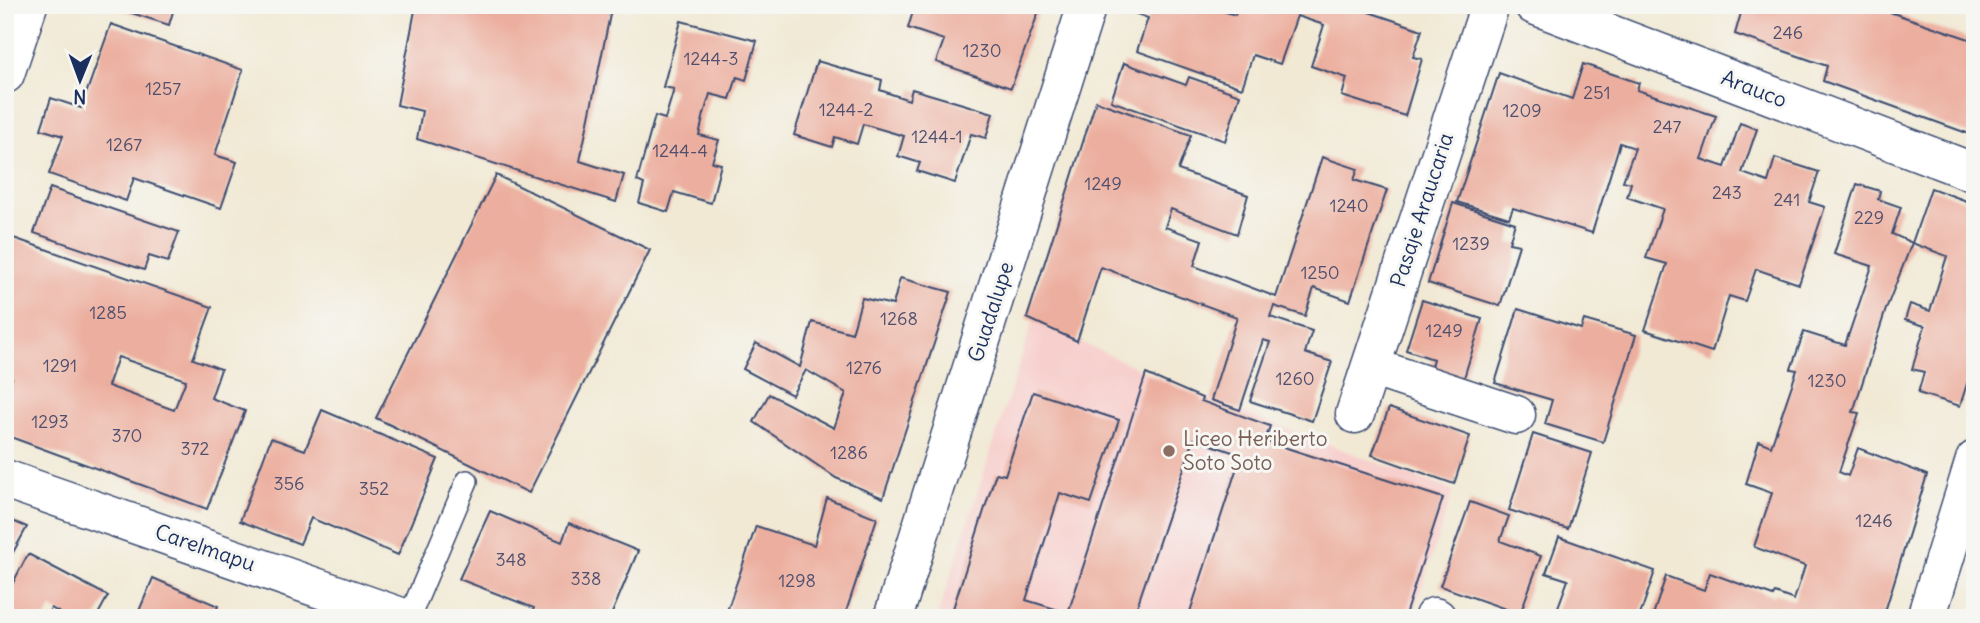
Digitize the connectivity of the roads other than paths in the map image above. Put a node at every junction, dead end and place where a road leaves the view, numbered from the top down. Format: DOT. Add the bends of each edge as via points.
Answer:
graph roads {
  1 [pos="28,5"];
  2 [pos="1087,5"];
  3 [pos="1490,5"];
  4 [pos="1534,5"];
  5 [pos="5,74"];
  6 [pos="1975,173"];
  7 [pos="1371,367"];
  8 [pos="1355,414"];
  9 [pos="1516,415"];
  10 [pos="1975,460"];
  11 [pos="5,479"];
  12 [pos="467,481"];
  13 [pos="407,618"];
  14 [pos="893,618"];
  15 [pos="1926,618"];
  1 -- 5 [label="street"];
  2 -- 14 [label="street, Guadalupe"];
  3 -- 7 [label="street, Pasaje Araucaria"];
  4 -- 6 [label="street, Arauco"];
  7 -- 8 [label="street, Pasaje Araucaria"];
  7 -- 9 [label="street"];
  10 -- 15 [label="street"];
  11 -- 13 [label="street, Carelmapu"];
  12 -- 13 [label="lane"];
}
